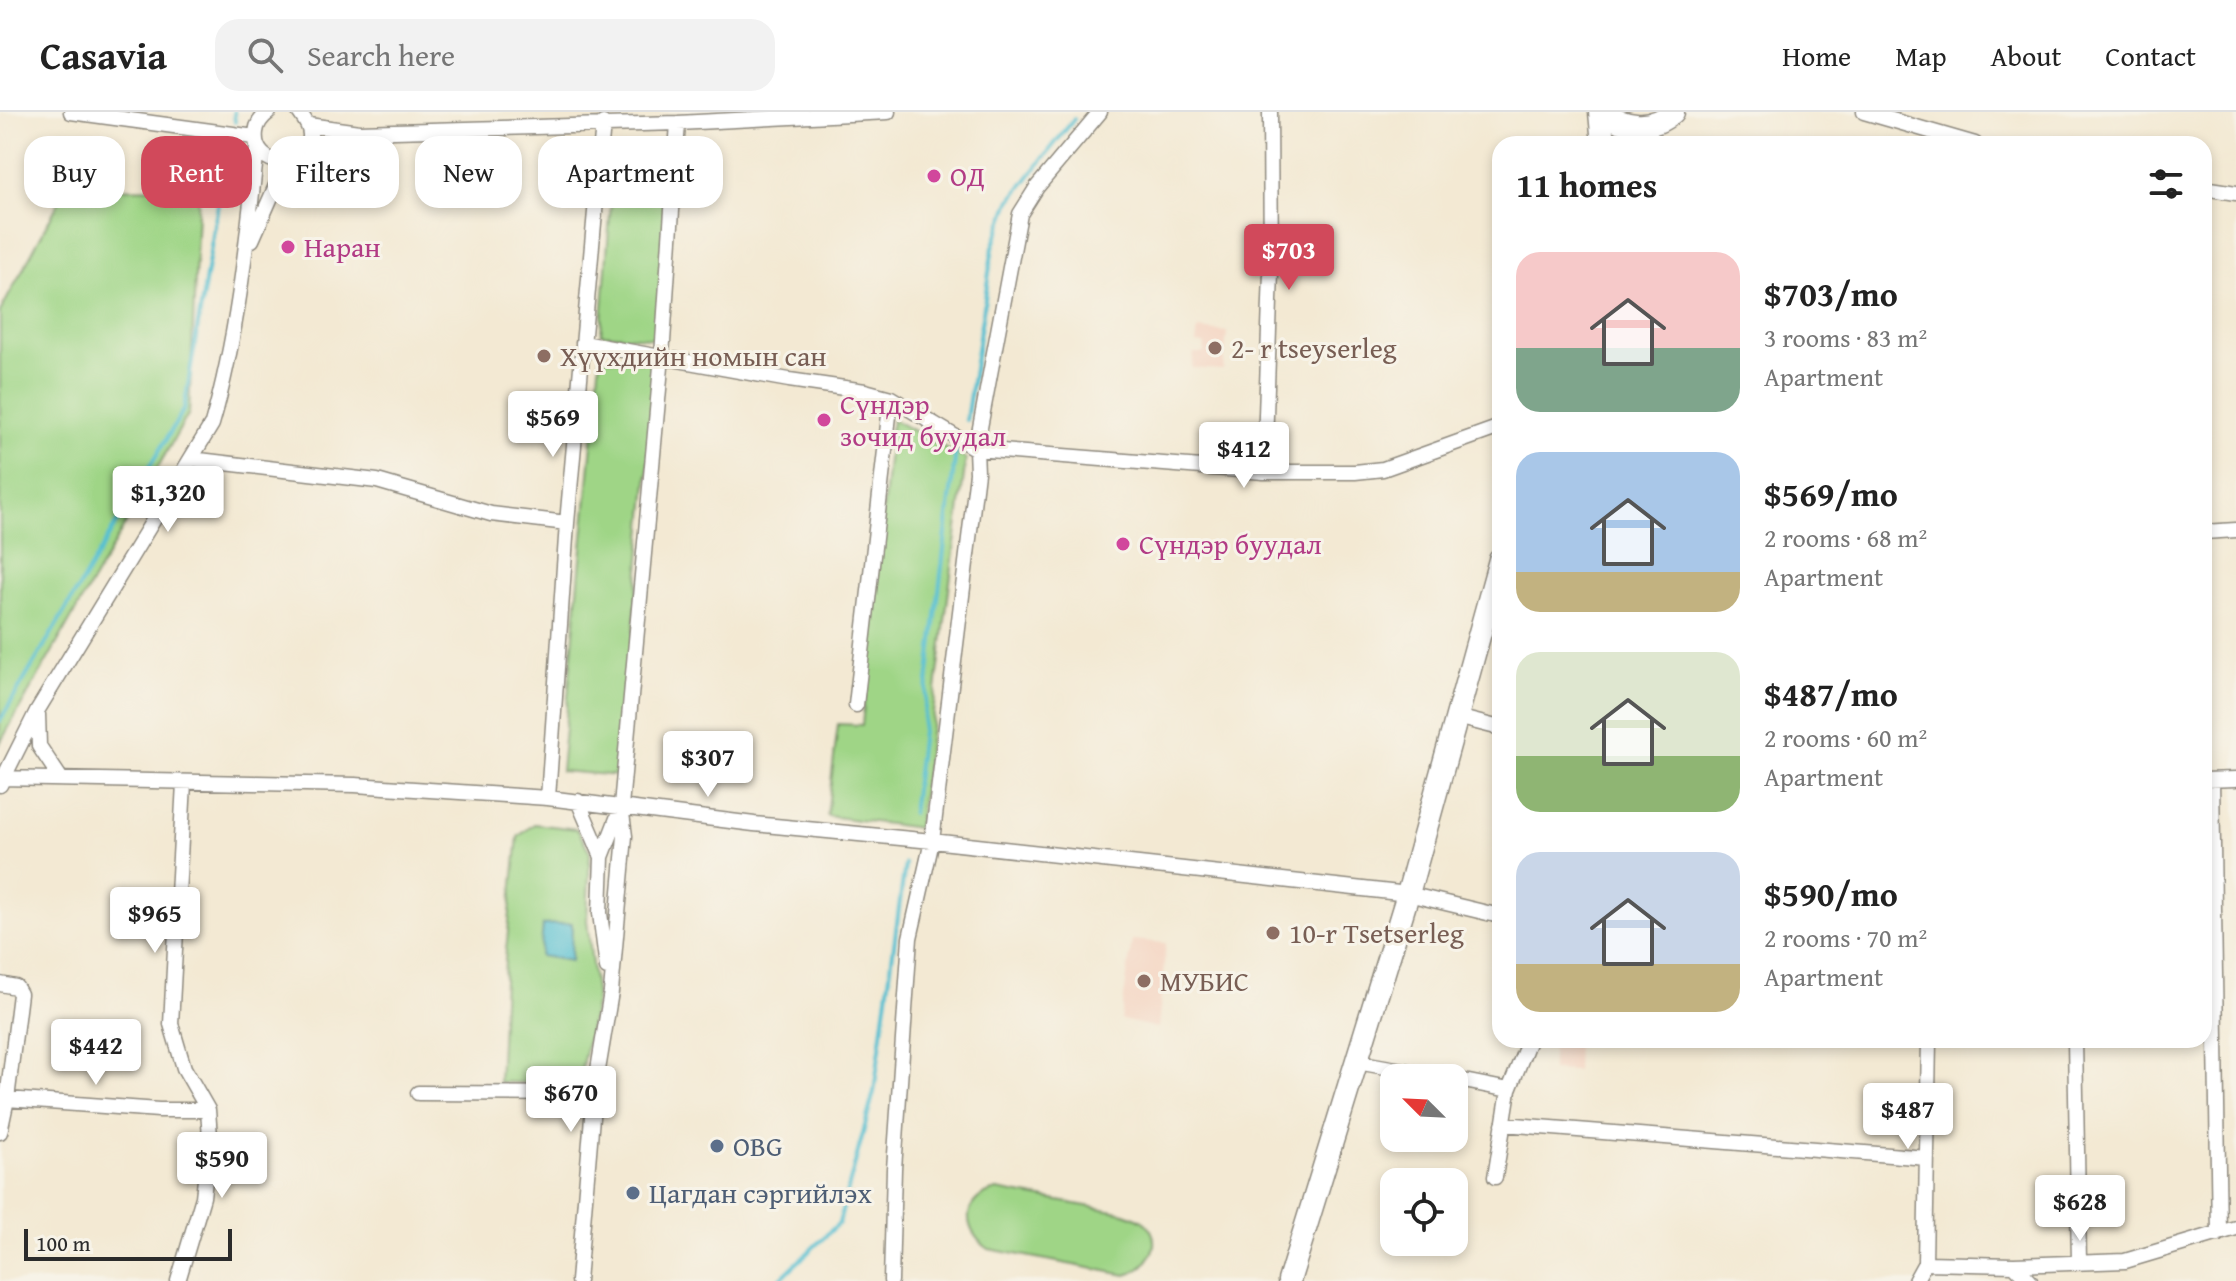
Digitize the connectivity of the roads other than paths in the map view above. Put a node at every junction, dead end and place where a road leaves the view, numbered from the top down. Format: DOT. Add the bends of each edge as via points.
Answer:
graph roads {
  1 [pos="71,112"];
  2 [pos="269,112"];
  3 [pos="888,112"];
  4 [pos="1100,112"];
  5 [pos="1270,112"];
  6 [pos="1601,112"];
  7 [pos="1673,112"];
  8 [pos="1864,112"];
  9 [pos="301,116"];
  10 [pos="643,117"];
  11 [pos="603,123"];
  12 [pos="678,123"];
  13 [pos="1651,124"];
  14 [pos="257,130"];
  15 [pos="359,132"];
  16 [pos="306,136"];
  17 [pos="350,136"];
  18 [pos="1602,136"];
  19 [pos="1641,136"];
  20 [pos="1947,136"];
  21 [pos="268,152"];
  22 [pos="2212,189"];
  23 [pos="2236,193"];
  24 [pos="268,201"];
  25 [pos="245,259"];
  26 [pos="583,343"];
  27 [pos="662,356"];
  28 [pos="891,398"];
  29 [pos="1492,430"];
  30 [pos="976,449"];
  31 [pos="191,459"];
  32 [pos="1264,472"];
  33 [pos="567,523"];
  34 [pos="2236,530"];
  35 [pos="2212,532"];
  36 [pos="1492,589"];
  37 [pos="856,705"];
  38 [pos="37,711"];
  39 [pos="1457,717"];
  40 [pos="1492,726"];
  41 [pos="61,779"];
  42 [pos="2236,779"];
  43 [pos="2212,780"];
  44 [pos="1,781"];
  45 [pos="184,783"];
  46 [pos="548,798"];
  47 [pos="578,801"];
  48 [pos="621,806"];
  49 [pos="932,841"];
  50 [pos="602,857"];
  51 [pos="1408,894"];
  52 [pos="1492,914"];
  53 [pos="2212,945"];
  54 [pos="0,984"];
  55 [pos="611,992"];
  56 [pos="1526,1048"];
  57 [pos="1929,1048"];
  58 [pos="2075,1048"];
  59 [pos="1357,1062"];
  60 [pos="1380,1066"];
  61 [pos="1468,1082"];
  62 [pos="1509,1090"];
  63 [pos="418,1093"];
  64 [pos="594,1094"];
  65 [pos="7,1099"];
  66 [pos="208,1110"];
  67 [pos="1503,1124"];
  68 [pos="0,1132"];
  69 [pos="1927,1158"];
  70 [pos="1495,1177"];
  71 [pos="2236,1219"];
  72 [pos="2236,1228"];
  73 [pos="2219,1234"];
  74 [pos="2079,1262"];
  75 [pos="1925,1263"];
  76 [pos="2014,1265"];
  77 [pos="178,1281"];
  78 [pos="578,1281"];
  79 [pos="891,1281"];
  80 [pos="1289,1281"];
  81 [pos="1915,1281"];
  82 [pos="2030,1281"];
  1 -- 14 [label="street"];
  2 -- 14 [label="street"];
  3 -- 12 [label="street"];
  4 -- 30 [label="street" via="1020,214"];
  5 -- 32 [label="street"];
  6 -- 13 [label="highway" via="1632,126"];
  6 -- 18 [label="highway"];
  7 -- 13 [label="highway"];
  8 -- 20 [label="street"];
  9 -- 15 [label="street"];
  9 -- 16 [label="street"];
  10 -- 11 [label="street"];
  10 -- 12 [label="street"];
  11 -- 15 [label="street"];
  11 -- 26 [label="street"];
  12 -- 27 [label="street"];
  13 -- 19 [label="highway"];
  14 -- 21 [label="street"];
  14 -- 25 [label="street"];
  15 -- 17 [label="street"];
  22 -- 23 [label="street"];
  24 -- 25 [label="street"];
  25 -- 31 [label="street" via="226,377 212,424"];
  26 -- 27 [label="street"];
  26 -- 33 [label="street"];
  27 -- 28 [label="street"];
  27 -- 48 [label="street"];
  28 -- 30 [label="street"];
  28 -- 37 [label="street"];
  29 -- 32 [label="street" via="1383,469"];
  30 -- 32 [label="street"];
  30 -- 49 [label="street"];
  31 -- 33 [label="street" via="377,481 491,514"];
  31 -- 38 [label="street"];
  33 -- 46 [label="street"];
  34 -- 35 [label="street"];
  36 -- 39 [label="highway"];
  38 -- 41 [label="street" via="39,746"];
  38 -- 44 [label="street"];
  39 -- 40 [label="street"];
  39 -- 51 [label="highway"];
  41 -- 44 [label="street"];
  41 -- 45 [label="street"];
  42 -- 43 [label="street"];
  45 -- 46 [label="street" via="355,785"];
  45 -- 66 [label="street" via="171,1024 184,1068"];
  46 -- 47 [label="street"];
  47 -- 48 [label="street"];
  47 -- 50 [label="street"];
  48 -- 49 [label="street"];
  48 -- 50 [label="street"];
  48 -- 55 [label="street" via="625,836"];
  49 -- 51 [label="street"];
  49 -- 79 [label="street" via="910,938"];
  50 -- 55 [label="street" via="600,913"];
  51 -- 52 [label="street"];
  51 -- 59 [label="highway"];
  53 -- 73 [label="street"];
  54 -- 65 [label="street" via="16,987 20,994"];
  55 -- 64 [label="street"];
  56 -- 62 [label="street"];
  57 -- 69 [label="street"];
  58 -- 74 [label="street"];
  59 -- 60 [label="street"];
  59 -- 80 [label="highway"];
  61 -- 62 [label="street"];
  62 -- 67 [label="street"];
  63 -- 64 [label="street"];
  64 -- 78 [label="street"];
  65 -- 66 [label="street"];
  65 -- 68 [label="street"];
  66 -- 77 [label="street" via="203,1197"];
  67 -- 69 [label="street"];
  67 -- 70 [label="street"];
  69 -- 75 [label="street"];
  71 -- 73 [label="street"];
  72 -- 73 [label="street"];
  73 -- 74 [label="street" via="2125,1261"];
  74 -- 76 [label="street"];
  75 -- 76 [label="street"];
  75 -- 81 [label="street"];
  76 -- 82 [label="street"];
}
